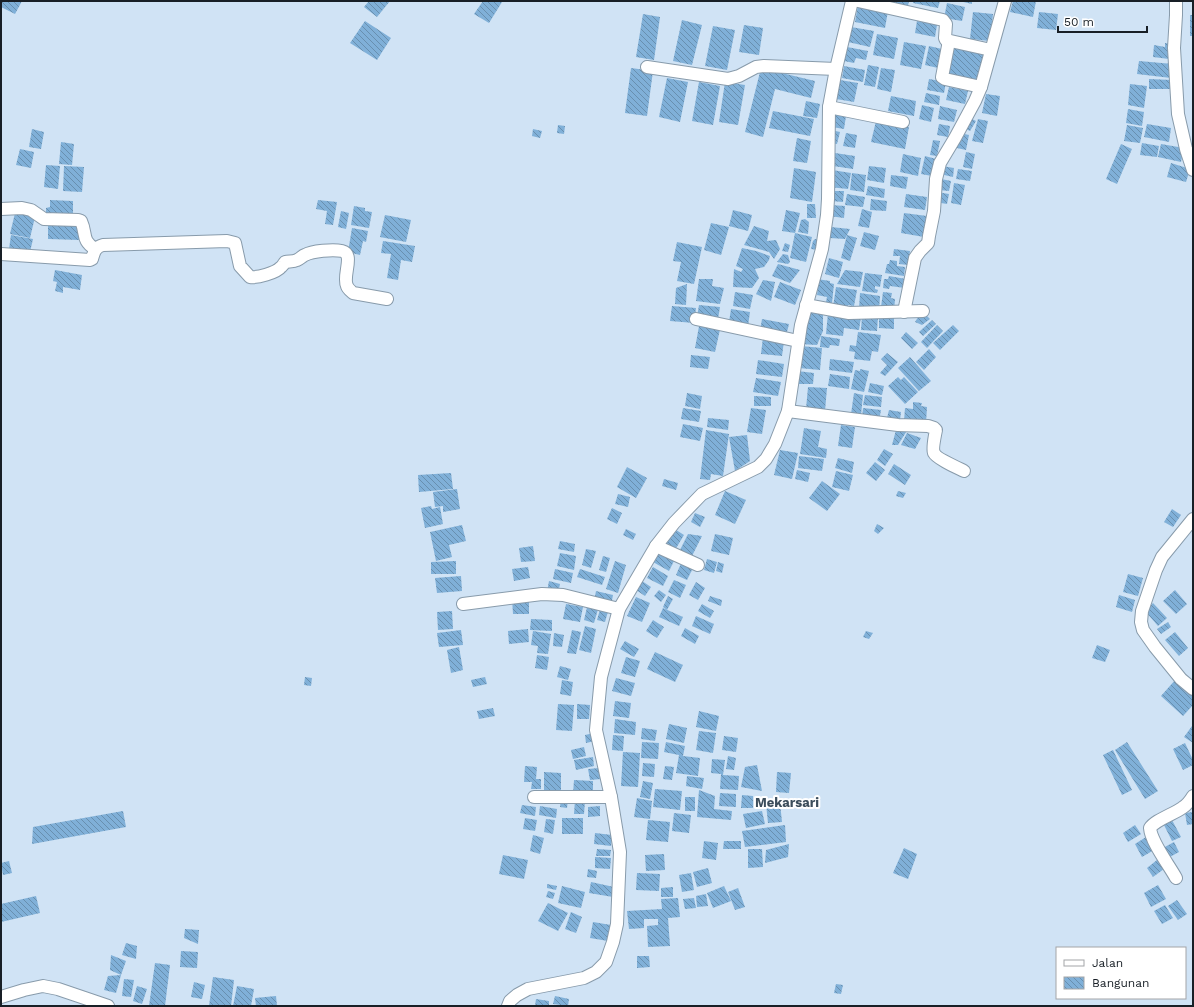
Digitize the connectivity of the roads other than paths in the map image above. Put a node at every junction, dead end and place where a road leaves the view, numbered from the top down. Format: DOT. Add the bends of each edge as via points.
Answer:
graph roads {
  1 [pos="852,1"];
  2 [pos="858,1"];
  3 [pos="1005,1"];
  4 [pos="1176,1"];
  5 [pos="949,41"];
  6 [pos="991,50"];
  7 [pos="647,67"];
  8 [pos="836,69"];
  9 [pos="981,87"];
  10 [pos="829,107"];
  11 [pos="903,122"];
  12 [pos="1193,170"];
  13 [pos="1,209"];
  14 [pos="95,249"];
  15 [pos="1,254"];
  16 [pos="387,299"];
  17 [pos="806,305"];
  18 [pos="923,311"];
  19 [pos="904,312"];
  20 [pos="696,319"];
  21 [pos="798,341"];
  22 [pos="788,411"];
  23 [pos="964,471"];
  24 [pos="1193,518"];
  25 [pos="656,546"];
  26 [pos="698,565"];
  27 [pos="463,604"];
  28 [pos="619,609"];
  29 [pos="1193,689"];
  30 [pos="1193,796"];
  31 [pos="534,797"];
  32 [pos="611,797"];
  33 [pos="1176,878"];
  34 [pos="1,997"];
  35 [pos="108,1006"];
  36 [pos="508,1006"];
  1 -- 8 [label="street"];
  2 -- 5 [label="street" via="943,20 946,24 945,38"];
  3 -- 6 [label="street"];
  4 -- 12 [label="street" via="1174,48 1178,114"];
  5 -- 6 [label="street"];
  5 -- 9 [label="street" via="942,77 945,80"];
  6 -- 9 [label="street"];
  7 -- 8 [label="street" via="728,78 764,66"];
  8 -- 10 [label="street"];
  9 -- 19 [label="street" via="940,164 930,236 928,243 915,258"];
  10 -- 11 [label="street"];
  10 -- 17 [label="street" via="827,216 822,249"];
  13 -- 14 [label="street" via="31,210 44,220 81,221 88,244"];
  14 -- 15 [label="street" via="90,260"];
  14 -- 16 [label="street" via="103,245 233,242 240,266 250,278 257,278 282,267 285,262 296,261 305,255 344,251 349,258 347,288 353,293"];
  17 -- 19 [label="street" via="848,314"];
  17 -- 21 [label="street"];
  18 -- 19 [label="street"];
  20 -- 21 [label="street"];
  21 -- 22 [label="street"];
  22 -- 23 [label="street" via="934,428 934,454"];
  22 -- 25 [label="street" via="775,444 758,467 702,494"];
  24 -- 29 [label="street" via="1162,557 1142,611 1141,622 1143,630 1155,647 1181,679"];
  25 -- 26 [label="street"];
  25 -- 28 [label="street"];
  27 -- 28 [label="street" via="542,594 563,595"];
  28 -- 32 [label="street" via="600,677 596,730"];
  30 -- 33 [label="street" via="1183,808 1150,828 1155,843"];
  31 -- 32 [label="street"];
  32 -- 36 [label="street" via="620,860 617,924 606,962 596,972 584,978 528,989 517,995"];
  34 -- 35 [label="street" via="43,986"];
}
